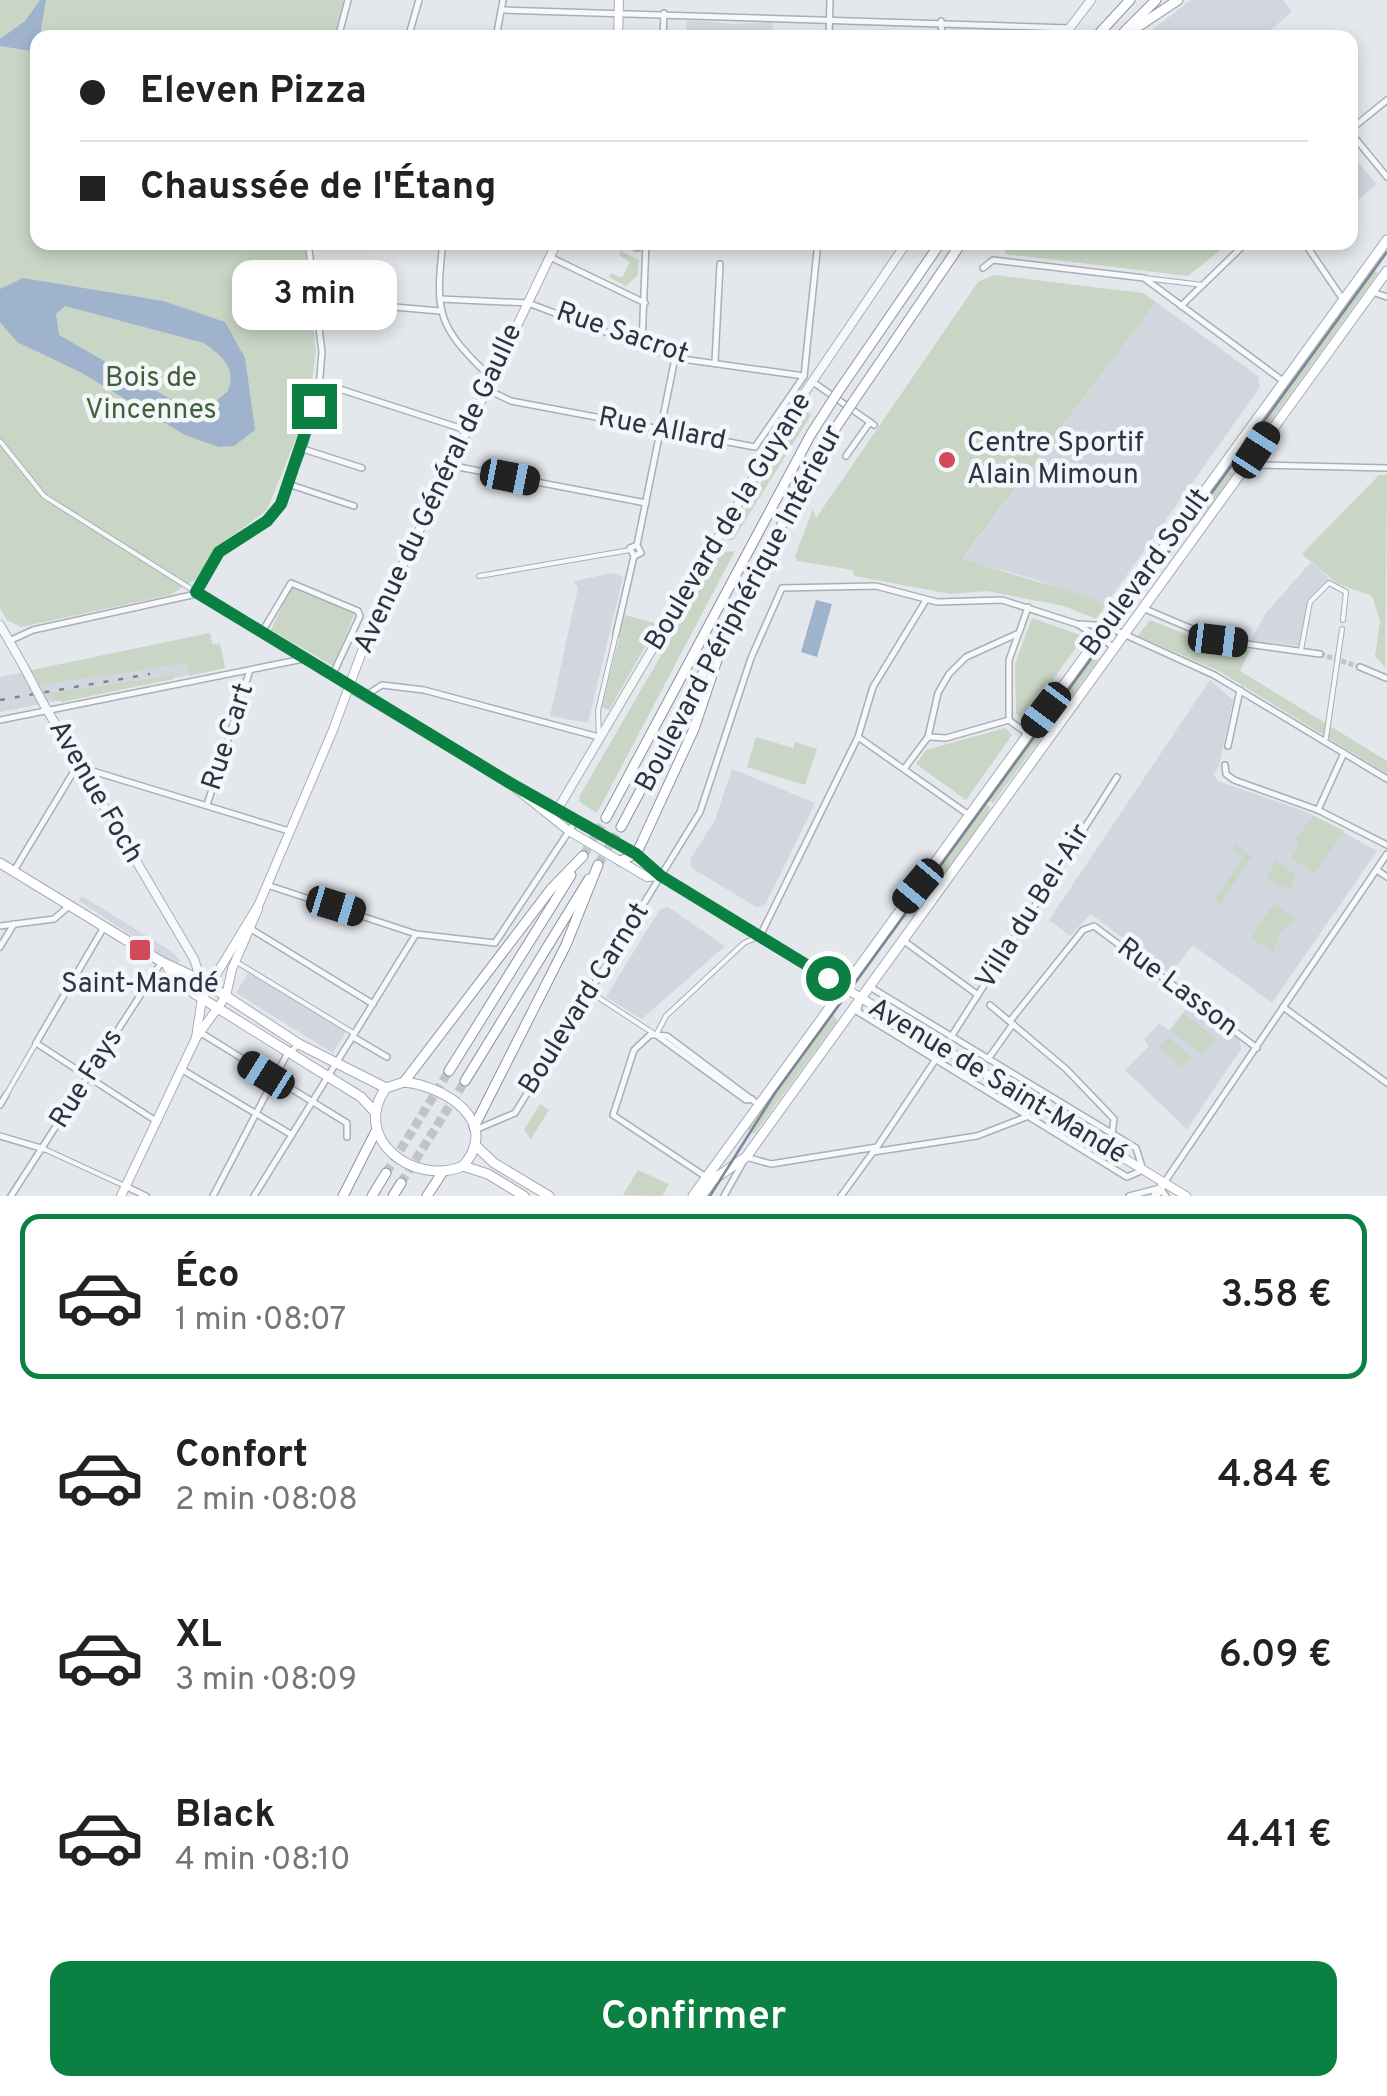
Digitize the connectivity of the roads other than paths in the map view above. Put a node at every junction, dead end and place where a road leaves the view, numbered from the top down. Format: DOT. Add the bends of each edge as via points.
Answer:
graph roads {
  1 [pos="348,0"];
  2 [pos="419,0"];
  3 [pos="503,0"];
  4 [pos="619,0"];
  5 [pos="830,0"];
  6 [pos="1091,0"];
  7 [pos="1156,0"];
  8 [pos="1178,0"];
  9 [pos="1127,2"];
  10 [pos="504,10"];
  11 [pos="619,12"];
  12 [pos="664,14"];
  13 [pos="829,18"];
  14 [pos="941,21"];
  15 [pos="1070,28"];
  16 [pos="340,30"];
  17 [pos="410,30"];
  18 [pos="498,30"];
  19 [pos="618,30"];
  20 [pos="663,30"];
  21 [pos="829,30"];
  22 [pos="942,30"];
  23 [pos="1102,30"];
  24 [pos="1128,30"];
  25 [pos="1132,30"];
  26 [pos="1387,100"];
  27 [pos="1358,124"];
  28 [pos="1358,141"];
  29 [pos="1387,177"];
  30 [pos="1387,240"];
  31 [pos="309,250"];
  32 [pos="443,250"];
  33 [pos="553,250"];
  34 [pos="648,250"];
  35 [pos="817,250"];
  36 [pos="901,250"];
  37 [pos="936,250"];
  38 [pos="957,250"];
  39 [pos="1239,250"];
  40 [pos="1309,250"];
  41 [pos="550,257"];
  42 [pos="720,264"];
  43 [pos="982,268"];
  44 [pos="1387,271"];
  45 [pos="1144,278"];
  46 [pos="1203,285"];
  47 [pos="1370,291"];
  48 [pos="440,298"];
  49 [pos="1387,298"];
  50 [pos="314,300"];
  51 [pos="1344,301"];
  52 [pos="528,303"];
  53 [pos="644,304"];
  54 [pos="1180,307"];
  55 [pos="440,311"];
  56 [pos="642,344"];
  57 [pos="676,358"];
  58 [pos="716,362"];
  59 [pos="492,378"];
  60 [pos="808,379"];
  61 [pos="320,382"];
  62 [pos="1285,383"];
  63 [pos="486,389"];
  64 [pos="466,430"];
  65 [pos="661,430"];
  66 [pos="0,442"];
  67 [pos="303,449"];
  68 [pos="1232,453"];
  69 [pos="846,456"];
  70 [pos="1247,463"];
  71 [pos="448,465"];
  72 [pos="362,468"];
  73 [pos="1387,468"];
  74 [pos="290,485"];
  75 [pos="646,503"];
  76 [pos="354,506"];
  77 [pos="632,553"];
  78 [pos="479,576"];
  79 [pos="196,592"];
  80 [pos="926,600"];
  81 [pos="1028,607"];
  82 [pos="1142,608"];
  83 [pos="1343,620"];
  84 [pos="729,622"];
  85 [pos="1077,624"];
  86 [pos="1106,626"];
  87 [pos="2,628"];
  88 [pos="1342,629"];
  89 [pos="262,632"];
  90 [pos="1019,633"];
  91 [pos="616,634"];
  92 [pos="1099,636"];
  93 [pos="1122,636"];
  94 [pos="9,641"];
  95 [pos="1114,647"];
  96 [pos="1301,650"];
  97 [pos="1320,654"];
  98 [pos="303,659"];
  99 [pos="1360,667"];
  100 [pos="250,669"];
  101 [pos="332,676"];
  102 [pos="1386,678"];
  103 [pos="349,687"];
  104 [pos="1240,690"];
  105 [pos="365,696"];
  106 [pos="46,707"];
  107 [pos="0,720"];
  108 [pos="1010,720"];
  109 [pos="1028,734"];
  110 [pos="858,736"];
  111 [pos="599,737"];
  112 [pos="928,737"];
  113 [pos="1326,738"];
  114 [pos="1228,746"];
  115 [pos="1344,753"];
  116 [pos="1226,765"];
  117 [pos="904,768"];
  118 [pos="82,770"];
  119 [pos="1117,777"];
  120 [pos="1387,779"];
  121 [pos="510,783"];
  122 [pos="206,805"];
  123 [pos="559,808"];
  124 [pos="1318,810"];
  125 [pos="969,815"];
  126 [pos="577,818"];
  127 [pos="606,818"];
  128 [pos="552,819"];
  129 [pos="622,827"];
  130 [pos="569,831"];
  131 [pos="292,832"];
  132 [pos="1387,845"];
  133 [pos="636,854"];
  134 [pos="1387,854"];
  135 [pos="620,861"];
  136 [pos="0,863"];
  137 [pos="1376,870"];
  138 [pos="13,872"];
  139 [pos="661,876"];
  140 [pos="1387,877"];
  141 [pos="267,886"];
  142 [pos="259,904"];
  143 [pos="68,906"];
  144 [pos="14,924"];
  145 [pos="0,926"];
  146 [pos="104,927"];
  147 [pos="251,929"];
  148 [pos="416,934"];
  149 [pos="760,936"];
  150 [pos="903,940"];
  151 [pos="0,948"];
  152 [pos="189,952"];
  153 [pos="235,961"];
  154 [pos="162,962"];
  155 [pos="184,977"];
  156 [pos="205,982"];
  157 [pos="842,986"];
  158 [pos="869,986"];
  159 [pos="590,992"];
  160 [pos="978,995"];
  161 [pos="226,996"];
  162 [pos="860,997"];
  163 [pos="202,998"];
  164 [pos="373,1004"];
  165 [pos="990,1005"];
  166 [pos="1283,1007"];
  167 [pos="219,1009"];
  168 [pos="855,1010"];
  169 [pos="1012,1022"];
  170 [pos="656,1035"];
  171 [pos="198,1036"];
  172 [pos="354,1036"];
  173 [pos="951,1037"];
  174 [pos="36,1043"];
  175 [pos="298,1044"];
  176 [pos="1257,1048"];
  177 [pos="288,1052"];
  178 [pos="387,1057"];
  179 [pos="936,1059"];
  180 [pos="988,1060"];
  181 [pos="337,1064"];
  182 [pos="181,1069"];
  183 [pos="449,1071"];
  184 [pos="89,1076"];
  185 [pos="328,1078"];
  186 [pos="273,1079"];
  187 [pos="464,1081"];
  188 [pos="404,1082"];
  189 [pos="1387,1083"];
  190 [pos="386,1088"];
  191 [pos="6,1095"];
  192 [pos="313,1102"];
  193 [pos="755,1102"];
  194 [pos="0,1105"];
  195 [pos="374,1111"];
  196 [pos="255,1113"];
  197 [pos="1028,1116"];
  198 [pos="156,1121"];
  199 [pos="474,1129"];
  200 [pos="376,1130"];
  201 [pos="1112,1134"];
  202 [pos="292,1135"];
  203 [pos="0,1136"];
  204 [pos="347,1137"];
  205 [pos="475,1145"];
  206 [pos="44,1148"];
  207 [pos="874,1150"];
  208 [pos="746,1156"];
  209 [pos="463,1166"];
  210 [pos="1144,1170"];
  211 [pos="442,1173"];
  212 [pos="386,1174"];
  213 [pos="706,1177"];
  214 [pos="401,1183"];
  215 [pos="126,1186"];
  216 [pos="1162,1191"];
  217 [pos="12,1196"];
  218 [pos="121,1196"];
  219 [pos="146,1196"];
  220 [pos="213,1196"];
  221 [pos="254,1196"];
  222 [pos="343,1196"];
  223 [pos="372,1196"];
  224 [pos="393,1196"];
  225 [pos="427,1196"];
  226 [pos="524,1196"];
  227 [pos="549,1196"];
  228 [pos="697,1196"];
  229 [pos="724,1196"];
  230 [pos="841,1196"];
  231 [pos="1128,1196"];
  232 [pos="1186,1196"];
  1 -- 16 [label="street"];
  2 -- 17 [label="street"];
  3 -- 10 [label="street"];
  4 -- 11 [label="main road"];
  5 -- 13 [label="street"];
  6 -- 15 [label="street"];
  7 -- 24 [label="main road"];
  8 -- 25 [label="main road"];
  9 -- 23 [label="main road"];
  10 -- 11 [label="street"];
  10 -- 18 [label="street"];
  11 -- 12 [label="street"];
  11 -- 19 [label="main road"];
  12 -- 13 [label="street"];
  12 -- 20 [label="street"];
  13 -- 14 [label="street"];
  13 -- 21 [label="street"];
  14 -- 15 [label="street"];
  14 -- 22 [label="street"];
  26 -- 27 [label="street"];
  28 -- 29 [label="street"];
  30 -- 51 [label="main road, Boulevard Soult"];
  31 -- 50 [label="street"];
  32 -- 48 [label="street"];
  33 -- 41 [label="main road, Avenue du Général de Gaulle"];
  34 -- 53 [label="street"];
  35 -- 60 [label="street"];
  36 -- 60 [label="street, Boulevard de la Guyane"];
  37 -- 127 [label="main road, bridge" via="810,434"];
  38 -- 84 [label="main road, Boulevard Périphérique Intérieur, bridge" via="826,444"];
  39 -- 46 [label="street"];
  40 -- 51 [label="street"];
  41 -- 52 [label="main road, Avenue du Général de Gaulle"];
  41 -- 53 [label="street"];
  42 -- 58 [label="street"];
  43 -- 45 [label="street" via="993,260"];
  44 -- 47 [label="main road, Boulevard Soult"];
  45 -- 46 [label="street"];
  45 -- 54 [label="street"];
  46 -- 54 [label="street"];
  47 -- 49 [label="street"];
  47 -- 70 [label="main road, Boulevard Soult"];
  48 -- 52 [label="street, Rue Sacrot"];
  48 -- 55 [label="street"];
  50 -- 55 [label="street"];
  50 -- 61 [label="street" via="322,338"];
  51 -- 62 [label="main road, Boulevard Soult"];
  52 -- 56 [label="street, Rue Sacrot"];
  52 -- 59 [label="main road, Avenue du Général de Gaulle"];
  53 -- 56 [label="street"];
  54 -- 62 [label="street"];
  55 -- 59 [label="street" via="448,336"];
  56 -- 57 [label="street, Rue Sacrot"];
  57 -- 58 [label="street, Rue Sacrot"];
  57 -- 65 [label="street"];
  58 -- 60 [label="street, Rue Sacrot"];
  59 -- 63 [label="main road, Avenue du Général de Gaulle"];
  60 -- 65 [label="street, Rue Allard" via="755,447"];
  60 -- 69 [label="street" via="872,423"];
  60 -- 111 [label="street, Boulevard de la Guyane"];
  61 -- 64 [label="street"];
  61 -- 67 [label="street"];
  62 -- 68 [label="main road, Boulevard Soult"];
  63 -- 64 [label="main road, Avenue du Général de Gaulle"];
  63 -- 65 [label="street, Rue Allard" via="511,400"];
  64 -- 71 [label="main road, Avenue du Général de Gaulle"];
  65 -- 75 [label="street"];
  66 -- 79 [label="street" via="44,496"];
  67 -- 72 [label="street"];
  67 -- 74 [label="street"];
  68 -- 70 [label="street"];
  68 -- 86 [label="main road, Boulevard Soult"];
  70 -- 73 [label="street"];
  70 -- 82 [label="main road, Boulevard Soult"];
  71 -- 75 [label="street"];
  71 -- 103 [label="main road, Avenue du Général de Gaulle"];
  74 -- 76 [label="street"];
  74 -- 79 [label="street" via="267,521 219,552"];
  75 -- 77 [label="street"];
  77 -- 78 [label="street"];
  77 -- 91 [label="street"];
  79 -- 89 [label="street"];
  79 -- 94 [label="street"];
  80 -- 81 [label="street" via="990,599"];
  80 -- 110 [label="street" via="873,687"];
  80 -- 139 [label="street, Boulevard Carnot" via="876,586 785,586 776,594 700,812"];
  81 -- 85 [label="street"];
  81 -- 90 [label="street"];
  82 -- 93 [label="main road, Boulevard Soult"];
  82 -- 96 [label="street" via="1218,640"];
  83 -- 96 [label="street" via="1346,592 1329,583 1310,602"];
  84 -- 129 [label="main road, Boulevard Périphérique Intérieur"];
  84 -- 133 [label="main road" via="694,729"];
  85 -- 86 [label="street"];
  85 -- 92 [label="street"];
  86 -- 92 [label="main road, Boulevard Soult"];
  86 -- 93 [label="street"];
  87 -- 94 [label="street, Avenue Foch"];
  88 -- 113 [label="street"];
  89 -- 98 [label="street"];
  89 -- 101 [label="street" via="288,584 358,610"];
  90 -- 108 [label="street" via="1009,660"];
  90 -- 112 [label="street" via="966,657 949,674"];
  91 -- 111 [label="street" via="598,711"];
  92 -- 95 [label="street"];
  92 -- 109 [label="main road, Boulevard Soult"];
  93 -- 95 [label="main road, Boulevard Soult"];
  93 -- 104 [label="street"];
  94 -- 106 [label="street, Avenue Foch, bridge"];
  95 -- 150 [label="main road, Boulevard Soult"];
  96 -- 97 [label="street"];
  98 -- 100 [label="street"];
  98 -- 101 [label="street"];
  99 -- 102 [label="street"];
  100 -- 106 [label="street"];
  100 -- 122 [label="street, Rue Cart"];
  101 -- 103 [label="street"];
  103 -- 105 [label="main road"];
  103 -- 131 [label="main road, Avenue du Général de Gaulle"];
  104 -- 114 [label="street"];
  104 -- 115 [label="street"];
  105 -- 111 [label="street" via="382,685 424,690"];
  105 -- 121 [label="main road"];
  106 -- 107 [label="street"];
  106 -- 118 [label="street, Avenue Foch"];
  108 -- 109 [label="street"];
  108 -- 112 [label="street"];
  109 -- 125 [label="main road, Boulevard Soult"];
  110 -- 117 [label="street"];
  110 -- 149 [label="street"];
  111 -- 123 [label="street, Boulevard de la Guyane"];
  112 -- 117 [label="street"];
  115 -- 120 [label="street"];
  115 -- 124 [label="street"];
  116 -- 124 [label="street" via="1234,780"];
  117 -- 125 [label="street"];
  118 -- 122 [label="street"];
  118 -- 138 [label="street" via="74,771"];
  118 -- 152 [label="street, Avenue Foch"];
  119 -- 160 [label="street, Villa du Bel-Air"];
  121 -- 123 [label="main road"];
  121 -- 128 [label="main road"];
  122 -- 131 [label="street"];
  123 -- 126 [label="main road"];
  123 -- 128 [label="street"];
  124 -- 132 [label="street"];
  125 -- 157 [label="main road, Boulevard Soult"];
  126 -- 130 [label="street"];
  126 -- 133 [label="main road"];
  128 -- 130 [label="main road"];
  130 -- 135 [label="main road"];
  130 -- 148 [label="street" via="495,943"];
  131 -- 141 [label="main road, Avenue du Général de Gaulle"];
  133 -- 135 [label="main road"];
  133 -- 139 [label="main road"];
  134 -- 137 [label="street"];
  135 -- 139 [label="main road" via="646,877"];
  136 -- 138 [label="main road"];
  137 -- 140 [label="street"];
  137 -- 166 [label="street"];
  138 -- 143 [label="main road"];
  139 -- 149 [label="main road, Avenue de Saint-Mandé"];
  139 -- 159 [label="street, Boulevard Carnot"];
  141 -- 142 [label="main road, Avenue du Général de Gaulle"];
  141 -- 148 [label="street"];
  142 -- 147 [label="main road, Avenue du Général de Gaulle"];
  142 -- 156 [label="main road, Avenue du Général de Gaulle"];
  143 -- 144 [label="street" via="54,919"];
  143 -- 146 [label="main road"];
  144 -- 145 [label="street"];
  144 -- 151 [label="street"];
  146 -- 154 [label="main road"];
  146 -- 174 [label="street"];
  147 -- 153 [label="main road, Avenue du Général de Gaulle"];
  147 -- 164 [label="street"];
  148 -- 164 [label="street"];
  149 -- 157 [label="main road, Avenue de Saint-Mandé"];
  149 -- 170 [label="street" via="744,942"];
  150 -- 158 [label="main road, Boulevard Soult"];
  150 -- 160 [label="street"];
  152 -- 155 [label="street"];
  152 -- 156 [label="street, Avenue Foch"];
  153 -- 161 [label="main road, Avenue du Général de Gaulle"];
  153 -- 172 [label="street"];
  154 -- 155 [label="main road"];
  154 -- 184 [label="street, Rue Fays"];
  155 -- 156 [label="main road"];
  155 -- 163 [label="main road"];
  156 -- 161 [label="main road"];
  156 -- 163 [label="main road, Avenue du Général de Gaulle"];
  157 -- 162 [label="main road, Avenue de Saint-Mandé"];
  157 -- 193 [label="main road, Boulevard Soult"];
  158 -- 162 [label="main road, Boulevard Soult"];
  158 -- 173 [label="street, Avenue de Saint-Mandé"];
  159 -- 170 [label="street"];
  159 -- 199 [label="street, Boulevard Carnot" via="515,1113"];
  160 -- 173 [label="street, Villa du Bel-Air"];
  161 -- 167 [label="main road, Avenue du Général de Gaulle"];
  161 -- 175 [label="main road"];
  162 -- 168 [label="main road, Boulevard Soult"];
  162 -- 210 [label="main road, Avenue de Saint-Mandé"];
  163 -- 167 [label="main road"];
  163 -- 171 [label="main road, Avenue du Général de Gaulle"];
  164 -- 172 [label="street"];
  165 -- 169 [label="street"];
  166 -- 176 [label="street"];
  166 -- 189 [label="street"];
  167 -- 171 [label="main road, Avenue du Général de Gaulle"];
  167 -- 177 [label="main road"];
  168 -- 179 [label="street, Avenue de Saint-Mandé"];
  168 -- 208 [label="main road, Boulevard Soult"];
  169 -- 176 [label="street, Rue Lasson" via="1083,930 1098,928"];
  169 -- 180 [label="street"];
  169 -- 201 [label="street" via="1114,1119"];
  170 -- 193 [label="street"];
  170 -- 213 [label="street" via="634,1050 612,1115"];
  171 -- 182 [label="main road"];
  171 -- 186 [label="street"];
  172 -- 178 [label="street"];
  172 -- 181 [label="street"];
  173 -- 180 [label="street, Avenue de Saint-Mandé"];
  174 -- 184 [label="street"];
  174 -- 191 [label="street"];
  175 -- 177 [label="street"];
  175 -- 181 [label="main road"];
  176 -- 216 [label="street"];
  177 -- 185 [label="main road"];
  177 -- 186 [label="street"];
  179 -- 197 [label="street, Avenue de Saint-Mandé"];
  179 -- 207 [label="street"];
  180 -- 201 [label="street, Avenue de Saint-Mandé"];
  181 -- 185 [label="street"];
  181 -- 190 [label="main road"];
  182 -- 196 [label="street"];
  182 -- 198 [label="main road"];
  183 -- 188 [label="main road" via="582,856"];
  184 -- 198 [label="street"];
  184 -- 206 [label="street, Rue Fays"];
  185 -- 192 [label="street"];
  185 -- 195 [label="main road"];
  186 -- 192 [label="street"];
  186 -- 196 [label="street"];
  187 -- 199 [label="main road" via="598,865 566,945"];
  188 -- 190 [label="main road"];
  188 -- 199 [label="main road" via="456,1098"];
  190 -- 195 [label="main road"];
  191 -- 194 [label="street"];
  192 -- 202 [label="street"];
  192 -- 204 [label="street" via="347,1123"];
  193 -- 213 [label="main road, Boulevard Soult"];
  195 -- 200 [label="main road"];
  196 -- 202 [label="street"];
  196 -- 220 [label="street"];
  197 -- 207 [label="street" via="978,1136"];
  197 -- 210 [label="street, Avenue de Saint-Mandé" via="1127,1177"];
  198 -- 215 [label="main road"];
  199 -- 205 [label="main road"];
  200 -- 211 [label="main road" via="413,1168"];
  200 -- 222 [label="main road"];
  201 -- 210 [label="street, Avenue de Saint-Mandé" via="1136,1148"];
  202 -- 221 [label="street"];
  203 -- 206 [label="street"];
  205 -- 209 [label="main road"];
  205 -- 227 [label="main road"];
  206 -- 215 [label="street"];
  206 -- 217 [label="street, Rue Fays"];
  207 -- 208 [label="street" via="771,1164"];
  207 -- 230 [label="street"];
  208 -- 228 [label="main road, Boulevard Soult"];
  208 -- 229 [label="street, Boulevard Soult"];
  209 -- 211 [label="main road"];
  209 -- 226 [label="main road"];
  210 -- 216 [label="main road, Avenue de Saint-Mandé"];
  211 -- 225 [label="main road"];
  212 -- 223 [label="main road"];
  213 -- 228 [label="main road, Boulevard Soult"];
  214 -- 224 [label="main road"];
  215 -- 218 [label="main road"];
  215 -- 219 [label="street"];
  216 -- 231 [label="street"];
  216 -- 232 [label="main road, Avenue de Saint-Mandé"];
}
